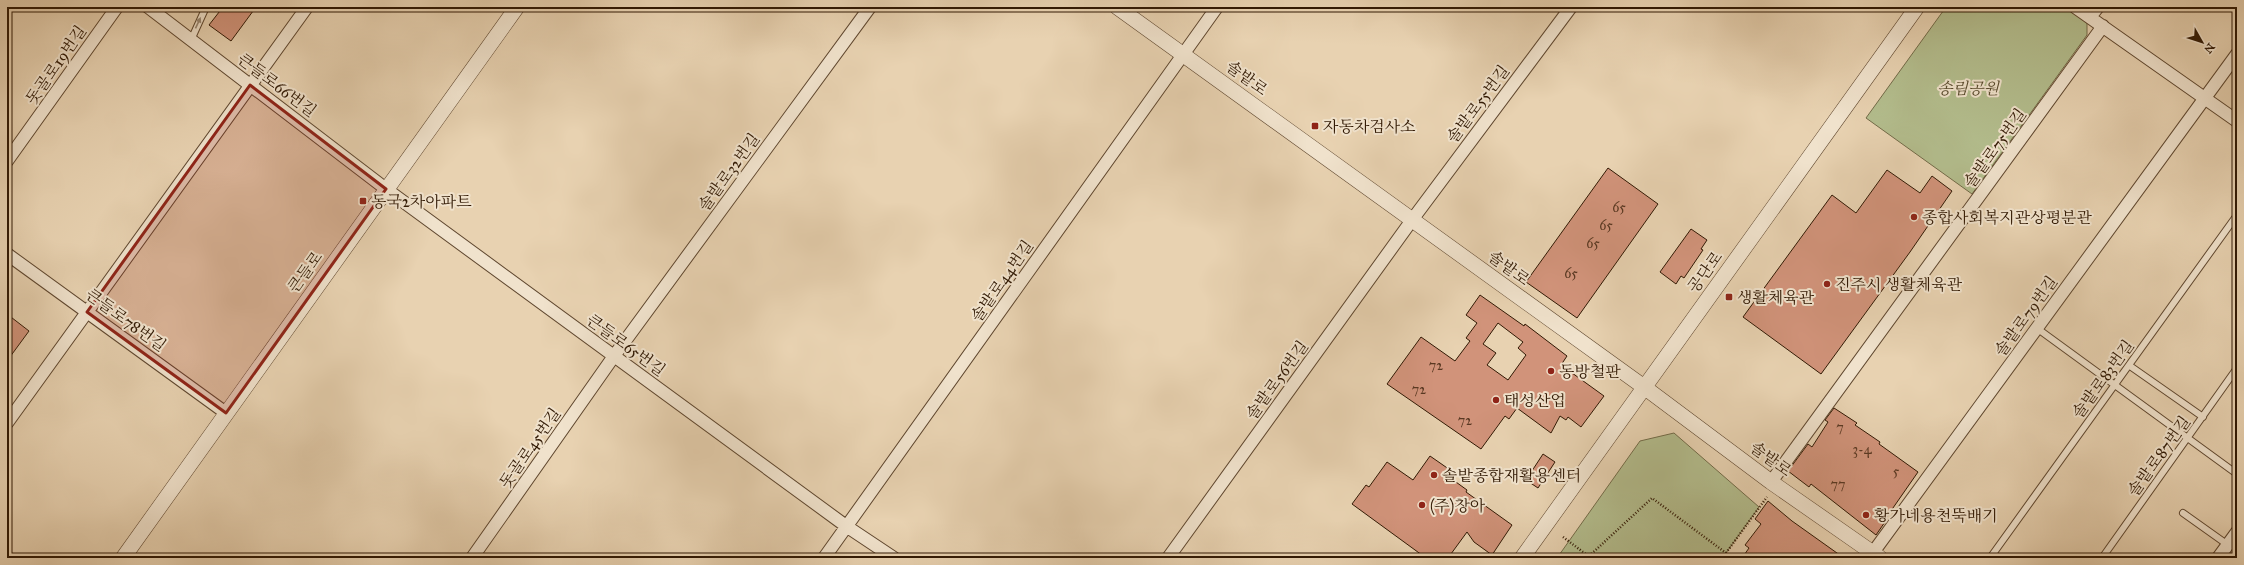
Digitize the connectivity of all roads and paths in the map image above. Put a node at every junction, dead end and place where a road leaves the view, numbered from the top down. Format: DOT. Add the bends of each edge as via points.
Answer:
graph roads {
  1 [pos="117,7"];
  2 [pos="148,7"];
  3 [pos="206,7"];
  4 [pos="307,7"];
  5 [pos="517,7"];
  6 [pos="870,7"];
  7 [pos="1117,7"];
  8 [pos="1217,7"];
  9 [pos="1571,7"];
  10 [pos="1917,7"];
  11 [pos="2076,7"];
  12 [pos="2098,7"];
  13 [pos="2090,18"];
  14 [pos="2103,26"];
  15 [pos="190,40"];
  16 [pos="1183,54"];
  17 [pos="2237,54"];
  18 [pos="250,85"];
  19 [pos="2205,98"];
  20 [pos="2237,121"];
  21 [pos="7,162"];
  22 [pos="386,189"];
  23 [pos="2237,215"];
  24 [pos="1412,220"];
  25 [pos="7,254"];
  26 [pos="87,312"];
  27 [pos="2038,329"];
  28 [pos="614,356"];
  29 [pos="2130,366"];
  30 [pos="2237,368"];
  31 [pos="2115,385"];
  32 [pos="1644,387"];
  33 [pos="226,413"];
  34 [pos="2203,417"];
  35 [pos="7,423"];
  36 [pos="2188,438"];
  37 [pos="2237,474"];
  38 [pos="1773,483"];
  39 [pos="2183,513"];
  40 [pos="846,526"];
  41 [pos="2237,532"];
  42 [pos="1563,537"];
  43 [pos="2228,544"];
  44 [pos="1726,553"];
  45 [pos="1874,556"];
  46 [pos="122,558"];
  47 [pos="472,558"];
  48 [pos="824,558"];
  49 [pos="894,558"];
  50 [pos="1168,558"];
  51 [pos="1522,558"];
  52 [pos="1589,558"];
  53 [pos="1721,558"];
  54 [pos="1990,558"];
  55 [pos="2102,558"];
  56 [pos="2218,558"];
  1 -- 21 [label="street, 돗골로19번길"];
  2 -- 15 [label="street, 큰들로66번길"];
  15 -- 3 [label="lane, one-way"];
  4 -- 18 [label="street"];
  5 -- 22 [label="street, 큰들로"];
  6 -- 28 [label="street, 솔밭로32번길"];
  7 -- 16 [label="street, 솔밭로"];
  8 -- 16 [label="street, 솔밭로44번길"];
  9 -- 24 [label="street, 솔밭로55번길"];
  10 -- 32 [label="street, 공단로"];
  11 -- 13 [label="street"];
  12 -- 13 [label="street"];
  13 -- 14 [label="street"];
  14 -- 19 [label="street"];
  14 -- 38 [label="street, 솔밭로75번길"];
  15 -- 18 [label="street, 큰들로66번길"];
  16 -- 24 [label="street, 솔밭로"];
  16 -- 40 [label="street, 솔밭로44번길"];
  17 -- 19 [label="street, 솔밭로79번길"];
  18 -- 22 [label="street, 큰들로66번길"];
  18 -- 26 [label="street"];
  19 -- 20 [label="street"];
  19 -- 27 [label="street, 솔밭로79번길"];
  22 -- 28 [label="street, 큰들로65번길"];
  22 -- 33 [label="street, 큰들로"];
  23 -- 29 [label="lane, 솔밭로83번길"];
  24 -- 32 [label="street, 솔밭로"];
  24 -- 50 [label="street, 솔밭로56번길"];
  25 -- 26 [label="street, 큰들로78번길"];
  26 -- 33 [label="street, 큰들로78번길"];
  26 -- 35 [label="street"];
  27 -- 31 [label="lane"];
  27 -- 45 [label="street, 솔밭로79번길"];
  28 -- 40 [label="street, 큰들로65번길"];
  28 -- 47 [label="street, 돗골로45번길"];
  29 -- 31 [label="lane, 솔밭로83번길"];
  29 -- 34 [label="lane"];
  30 -- 34 [label="lane, 솔밭로87번길"];
  31 -- 36 [label="lane"];
  31 -- 54 [label="lane, 솔밭로83번길"];
  32 -- 38 [label="street, 솔밭로"];
  32 -- 51 [label="street, 공단로"];
  33 -- 46 [label="street, 큰들로"];
  34 -- 36 [label="lane, 솔밭로87번길"];
  36 -- 37 [label="lane"];
  36 -- 55 [label="lane, 솔밭로87번길"];
  38 -- 44 [label="path"];
  38 -- 45 [label="street, 솔밭로"];
  39 -- 43 [label="lane"];
  40 -- 48 [label="street, 솔밭로44번길"];
  40 -- 49 [label="street, 큰들로65번길"];
  41 -- 43 [label="street"];
  42 -- 52 [label="path"];
  43 -- 56 [label="street"];
  44 -- 52 [label="path" via="1652,498"];
  44 -- 53 [label="path"];
}
